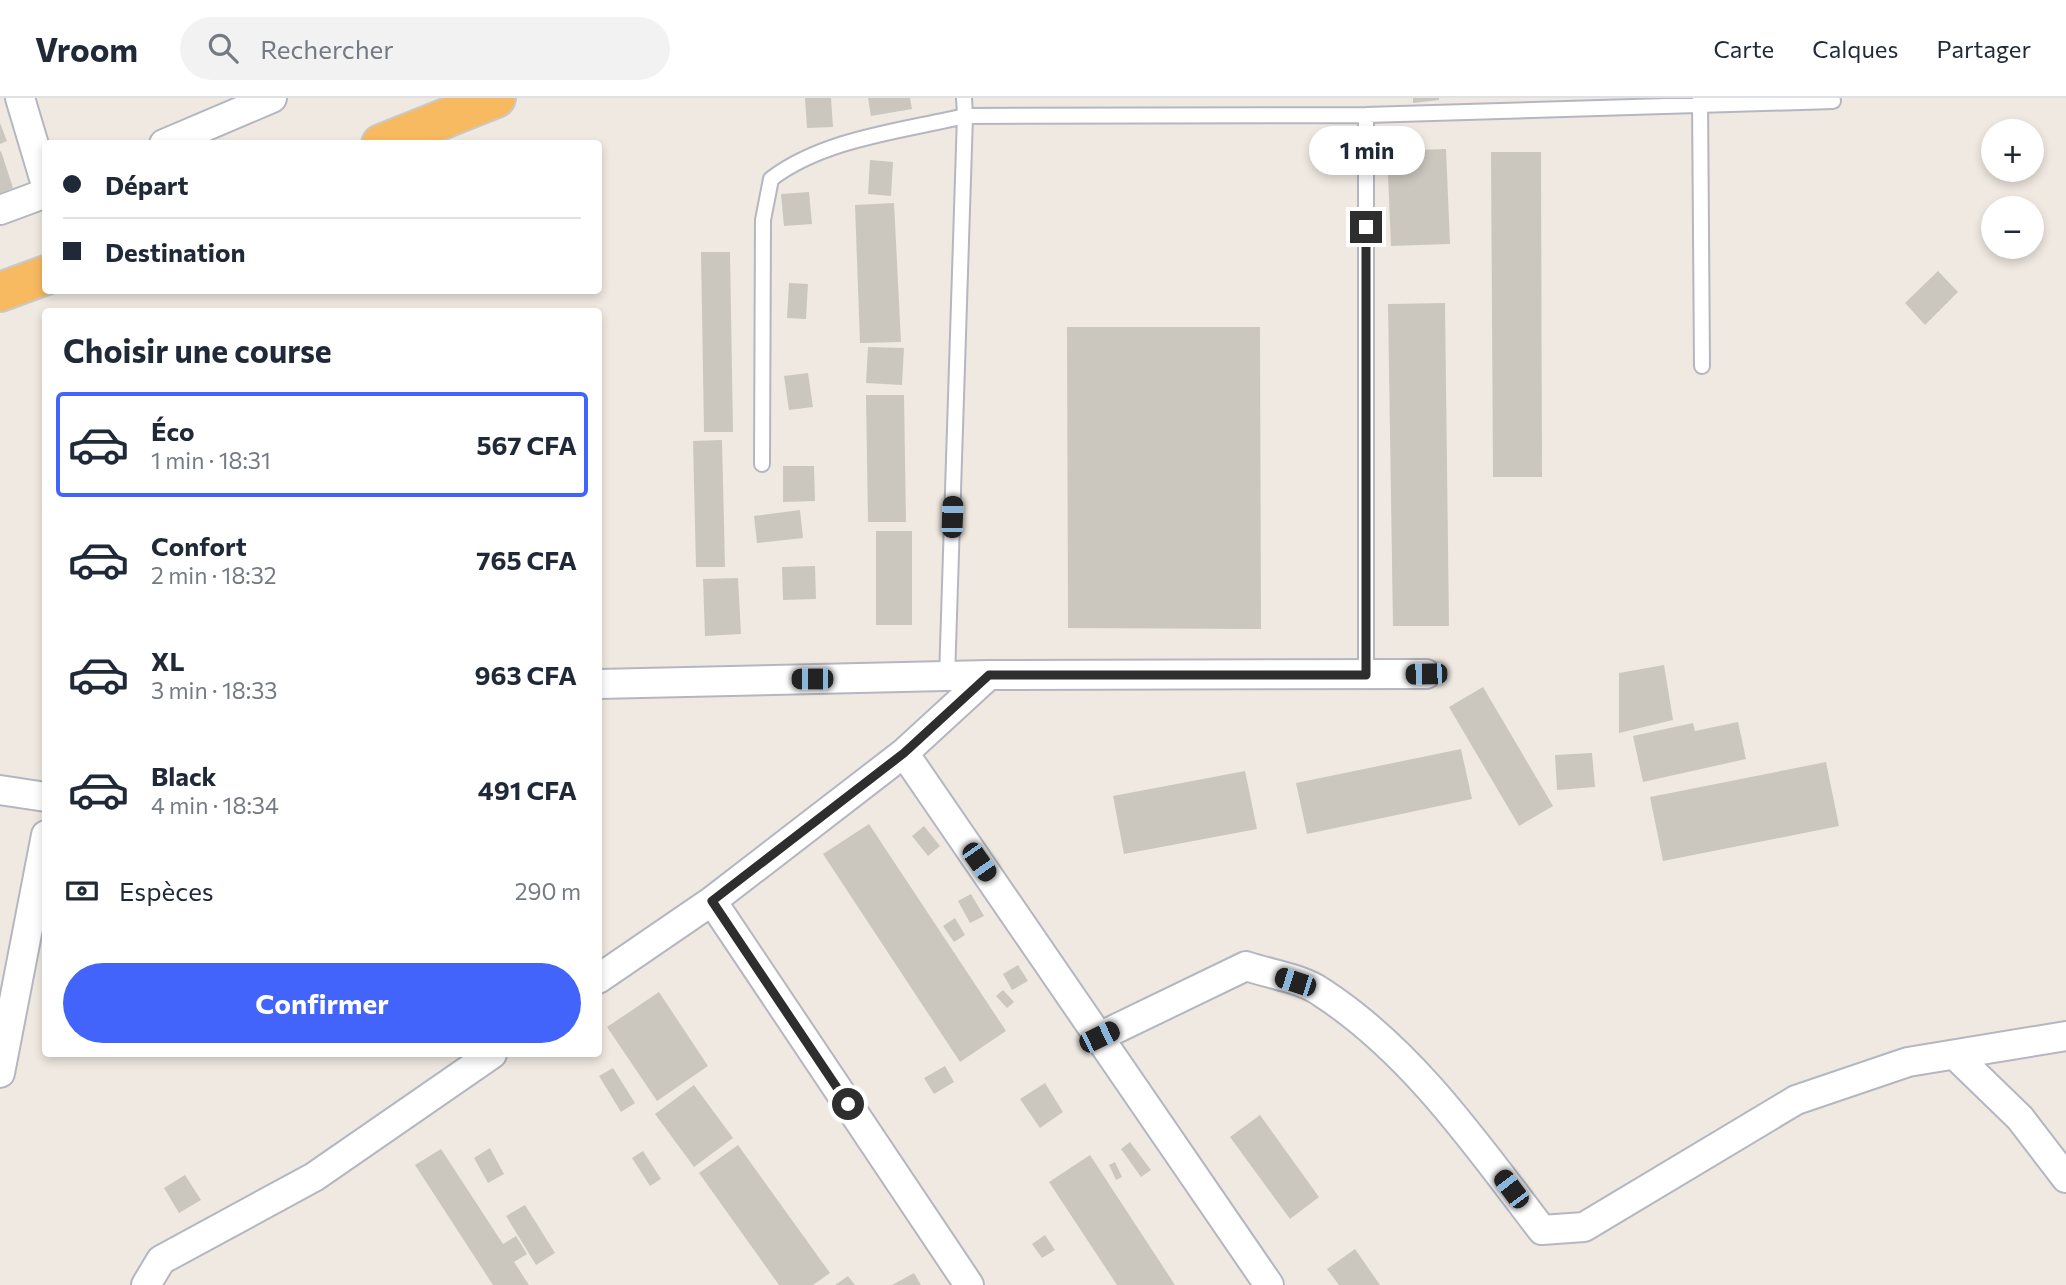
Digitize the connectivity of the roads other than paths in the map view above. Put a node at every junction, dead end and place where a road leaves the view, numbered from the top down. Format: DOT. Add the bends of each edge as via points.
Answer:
graph roads {
  1 [pos="20,98"];
  2 [pos="272,98"];
  3 [pos="496,98"];
  4 [pos="964,98"];
  5 [pos="1833,101"];
  6 [pos="1700,102"];
  7 [pos="1366,115"];
  8 [pos="965,116"];
  9 [pos="173,140"];
  10 [pos="391,140"];
  11 [pos="42,172"];
  12 [pos="42,195"];
  13 [pos="0,211"];
  14 [pos="42,276"];
  15 [pos="0,292"];
  16 [pos="1702,366"];
  17 [pos="762,464"];
  18 [pos="1426,674"];
  19 [pos="989,675"];
  20 [pos="1366,675"];
  21 [pos="947,678"];
  22 [pos="602,684"];
  23 [pos="904,753"];
  24 [pos="0,790"];
  25 [pos="42,796"];
  26 [pos="42,856"];
  27 [pos="712,901"];
  28 [pos="602,976"];
  29 [pos="2066,1036"];
  30 [pos="1099,1037"];
  31 [pos="1955,1055"];
  32 [pos="488,1057"];
  33 [pos="0,1073"];
  34 [pos="2066,1178"];
  35 [pos="146,1285"];
  36 [pos="969,1285"];
  37 [pos="1269,1285"];
  1 -- 11 [label="street"];
  2 -- 9 [label="street"];
  3 -- 10 [label="highway"];
  4 -- 8 [label="lane"];
  5 -- 6 [label="lane"];
  6 -- 7 [label="lane"];
  6 -- 16 [label="lane"];
  7 -- 8 [label="lane"];
  7 -- 20 [label="lane"];
  8 -- 17 [label="lane" via="793,162 771,179 763,220"];
  8 -- 21 [label="lane"];
  12 -- 13 [label="street"];
  14 -- 15 [label="highway"];
  18 -- 20 [label="street"];
  19 -- 20 [label="street"];
  19 -- 21 [label="street"];
  19 -- 23 [label="street"];
  21 -- 22 [label="street"];
  23 -- 27 [label="street"];
  23 -- 30 [label="street"];
  24 -- 25 [label="street"];
  26 -- 33 [label="street"];
  27 -- 28 [label="street"];
  27 -- 36 [label="street"];
  29 -- 31 [label="street"];
  30 -- 31 [label="street" via="1246,966 1320,990 1396,1052 1464,1129 1542,1230 1584,1227 1796,1100 1908,1062"];
  30 -- 37 [label="street"];
  31 -- 34 [label="street" via="2020,1118"];
  32 -- 35 [label="street" via="314,1177 161,1260"];
}
